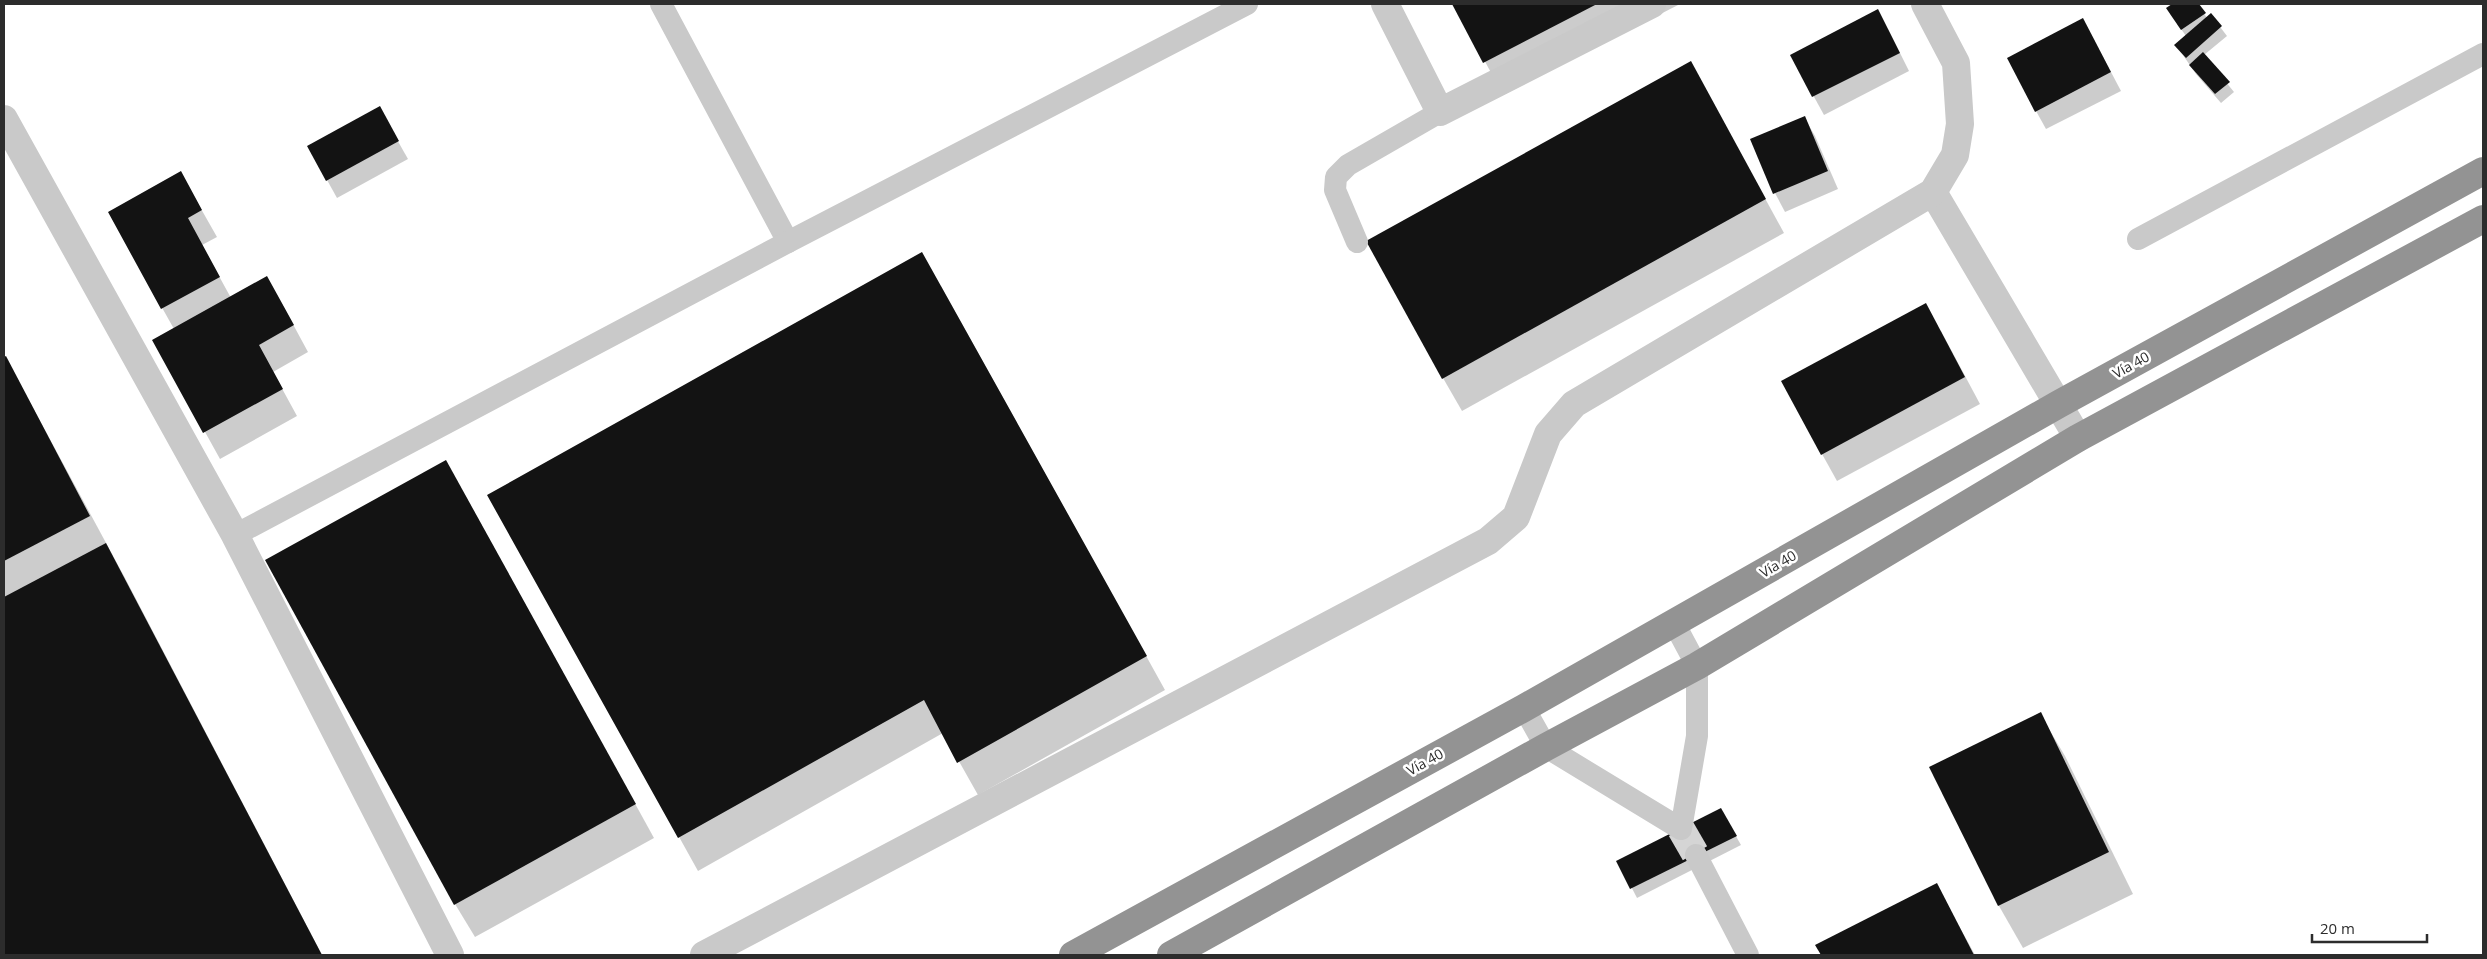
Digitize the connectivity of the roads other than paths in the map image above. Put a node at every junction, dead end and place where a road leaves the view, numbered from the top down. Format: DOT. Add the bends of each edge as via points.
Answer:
graph roads {
  1 [pos="662,4"];
  2 [pos="1247,4"];
  3 [pos="1385,4"];
  4 [pos="1652,4"];
  5 [pos="1925,4"];
  6 [pos="2483,54"];
  7 [pos="1440,112"];
  8 [pos="4,119"];
  9 [pos="2483,171"];
  10 [pos="1932,192"];
  11 [pos="2483,219"];
  12 [pos="2138,239"];
  13 [pos="788,242"];
  14 [pos="1357,242"];
  15 [pos="2059,404"];
  16 [pos="2078,438"];
  17 [pos="235,535"];
  18 [pos="1674,623"];
  19 [pos="1697,666"];
  20 [pos="1524,708"];
  21 [pos="1546,747"];
  22 [pos="1696,855"];
  23 [pos="450,955"];
  24 [pos="704,955"];
  25 [pos="1073,955"];
  26 [pos="1171,955"];
  27 [pos="1748,955"];
  1 -- 13 [label="lane"];
  2 -- 13 [label="lane"];
  3 -- 7 [label="street"];
  4 -- 7 [label="street"];
  5 -- 10 [label="street" via="1956,63 1960,124 1955,155"];
  6 -- 12 [label="lane"];
  7 -- 14 [label="lane" via="1348,165 1336,177 1335,190"];
  8 -- 17 [label="street"];
  9 -- 15 [label="highway, Vía 40"];
  10 -- 15 [label="street"];
  10 -- 24 [label="street" via="1574,404 1548,434 1516,517 1488,541"];
  11 -- 16 [label="highway"];
  13 -- 17 [label="lane"];
  15 -- 16 [label="street"];
  15 -- 18 [label="highway, Vía 40"];
  16 -- 19 [label="highway"];
  17 -- 23 [label="street"];
  18 -- 19 [label="lane"];
  18 -- 20 [label="highway, Vía 40"];
  19 -- 21 [label="highway"];
  19 -- 21 [label="lane" via="1697,736 1681,829"];
  20 -- 21 [label="lane"];
  20 -- 25 [label="highway, Vía 40"];
  21 -- 26 [label="highway"];
  22 -- 27 [label="lane"];
}
